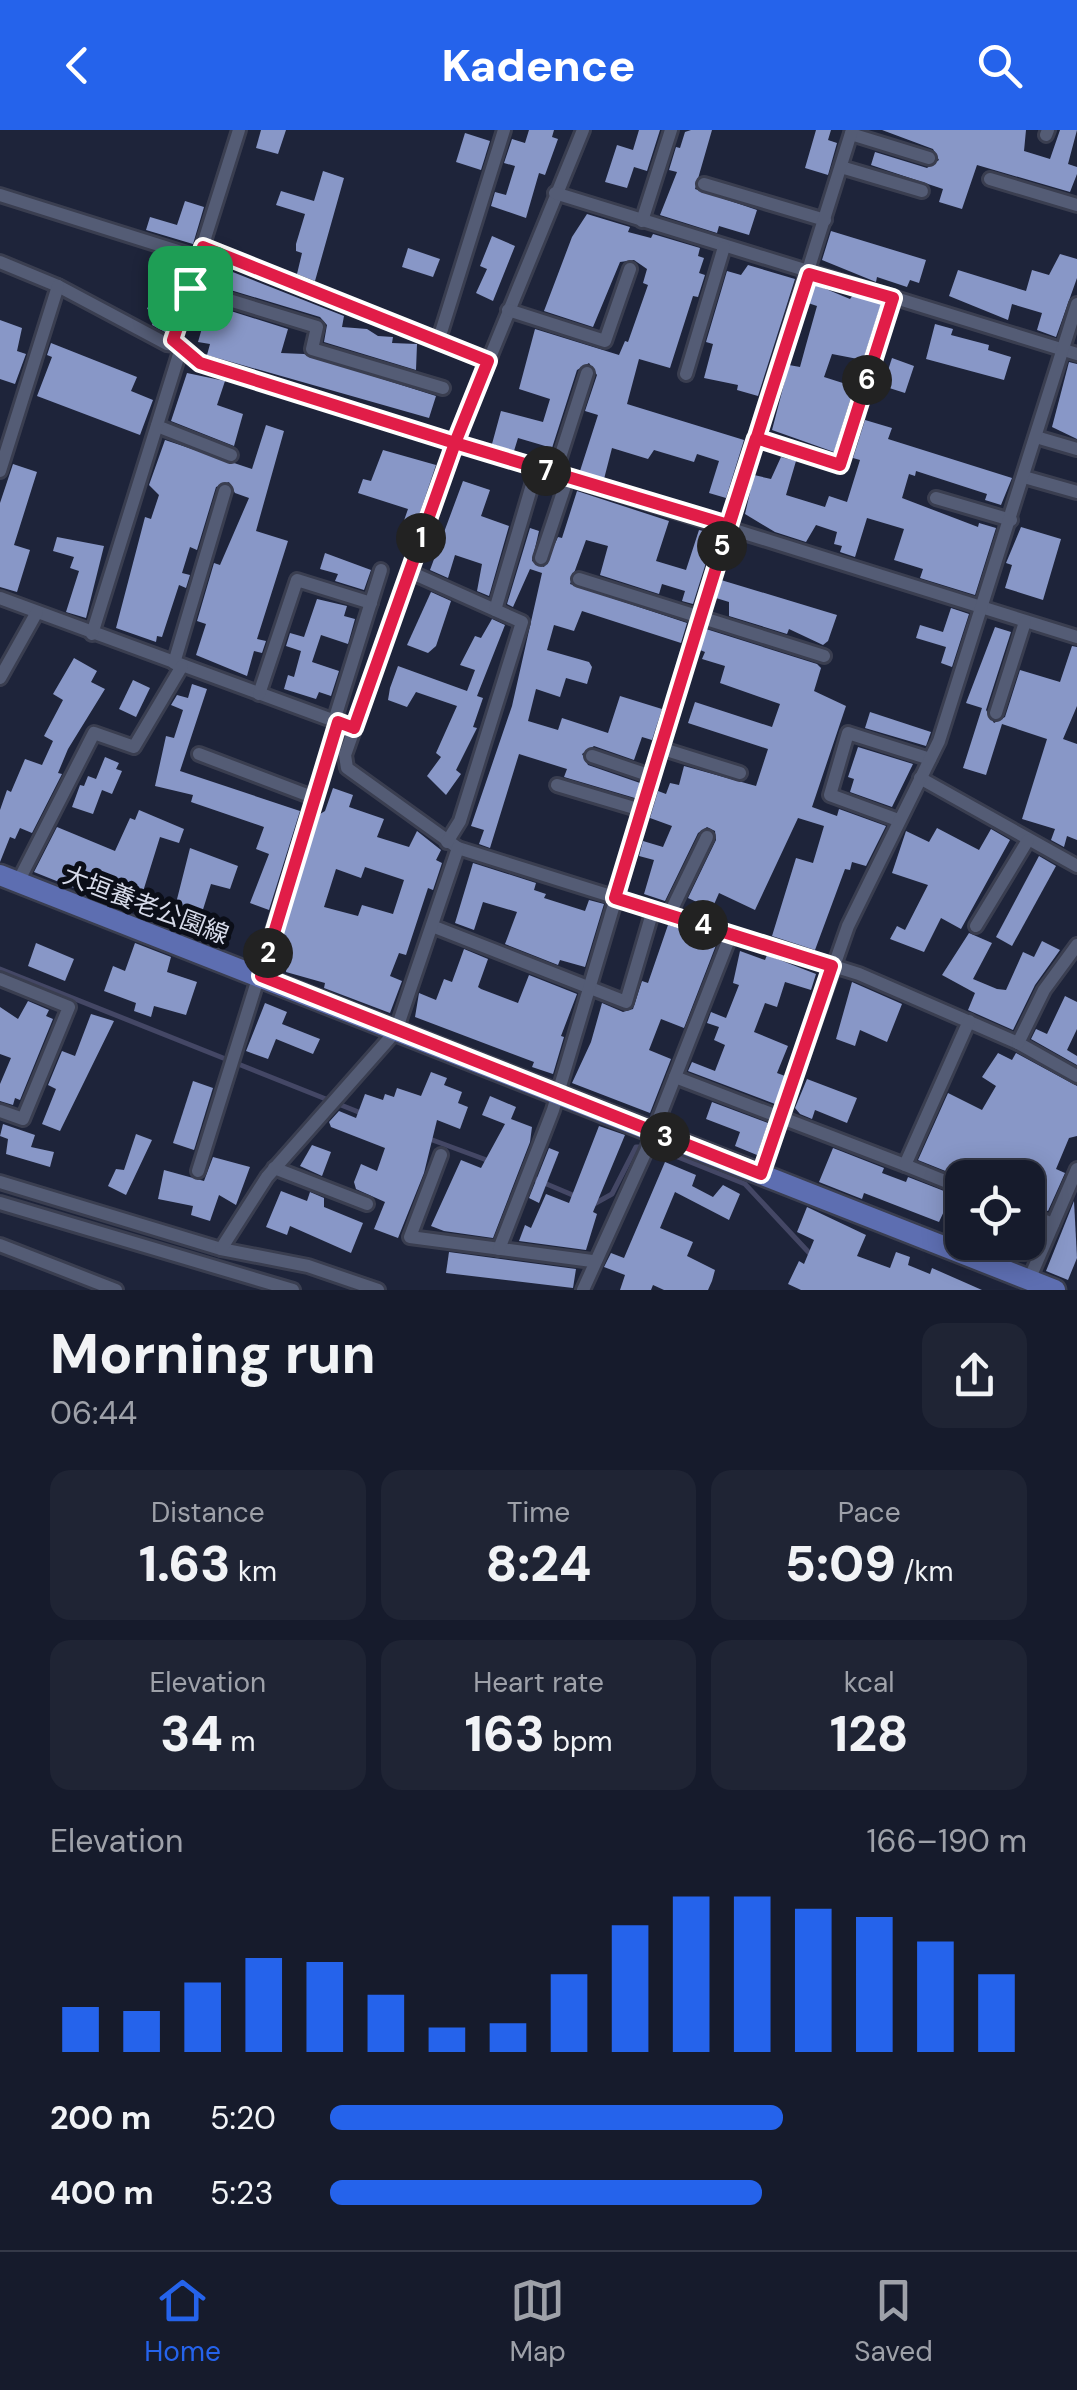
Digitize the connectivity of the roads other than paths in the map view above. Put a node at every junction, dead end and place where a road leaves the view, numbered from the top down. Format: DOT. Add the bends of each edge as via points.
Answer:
graph roads {
  1 [pos="239,130"];
  2 [pos="504,130"];
  3 [pos="583,130"];
  4 [pos="671,130"];
  5 [pos="852,132"];
  6 [pos="930,158"];
  7 [pos="841,167"];
  8 [pos="990,179"];
  9 [pos="704,184"];
  10 [pos="922,192"];
  11 [pos="555,194"];
  12 [pos="0,195"];
  13 [pos="1077,205"];
  14 [pos="825,220"];
  15 [pos="642,222"];
  16 [pos="724,247"];
  17 [pos="201,253"];
  18 [pos="0,262"];
  19 [pos="630,269"];
  20 [pos="809,274"];
  21 [pos="58,286"];
  22 [pos="190,288"];
  23 [pos="893,298"];
  24 [pos="1077,304"];
  25 [pos="508,310"];
  26 [pos="438,342"];
  27 [pos="178,346"];
  28 [pos="1070,352"];
  29 [pos="488,361"];
  30 [pos="587,373"];
  31 [pos="686,374"];
  32 [pos="443,388"];
  33 [pos="157,426"];
  34 [pos="1036,437"];
  35 [pos="756,438"];
  36 [pos="455,443"];
  37 [pos="1077,449"];
  38 [pos="232,455"];
  39 [pos="538,468"];
  40 [pos="0,471"];
  41 [pos="561,475"];
  42 [pos="1024,477"];
  43 [pos="225,492"];
  44 [pos="1077,492"];
  45 [pos="936,498"];
  46 [pos="1011,520"];
  47 [pos="728,525"];
  48 [pos="541,558"];
  49 [pos="381,570"];
  50 [pos="410,572"];
  51 [pos="579,578"];
  52 [pos="0,598"];
  53 [pos="371,604"];
  54 [pos="495,610"];
  55 [pos="984,610"];
  56 [pos="37,612"];
  57 [pos="700,616"];
  58 [pos="1025,622"];
  59 [pos="92,634"];
  60 [pos="1077,637"];
  61 [pos="824,656"];
  62 [pos="178,665"];
  63 [pos="0,678"];
  64 [pos="260,694"];
  65 [pos="996,713"];
  66 [pos="336,721"];
  67 [pos="354,728"];
  68 [pos="660,748"];
  69 [pos="198,754"];
  70 [pos="592,756"];
  71 [pos="930,759"];
  72 [pos="740,772"];
  73 [pos="652,776"];
  74 [pos="920,778"];
  75 [pos="557,785"];
  76 [pos="315,798"];
  77 [pos="641,810"];
  78 [pos="898,820"];
  79 [pos="707,837"];
  80 [pos="1028,840"];
  81 [pos="452,845"];
  82 [pos="1076,863"];
  83 [pos="6,880"];
  84 [pos="615,898"];
  85 [pos="653,910"];
  86 [pos="670,915"];
  87 [pos="432,926"];
  88 [pos="976,926"];
  89 [pos="732,934"];
  90 [pos="1077,945"];
  91 [pos="832,966"];
  92 [pos="261,976"];
  93 [pos="0,979"];
  94 [pos="587,986"];
  95 [pos="969,1021"];
  96 [pos="396,1031"];
  97 [pos="1018,1043"];
  98 [pos="1077,1076"];
  99 [pos="675,1077"];
  100 [pos="556,1094"];
  101 [pos="0,1111"];
  102 [pos="782,1116"];
  103 [pos="653,1132"];
  104 [pos="441,1155"];
  105 [pos="904,1165"];
  106 [pos="274,1168"];
  107 [pos="1077,1169"];
  108 [pos="198,1171"];
  109 [pos="761,1174"];
  110 [pos="945,1181"];
  111 [pos="0,1182"];
  112 [pos="1072,1192"];
  113 [pos="0,1204"];
  114 [pos="367,1204"];
  115 [pos="1045,1221"];
  116 [pos="1052,1224"];
  117 [pos="0,1246"];
  118 [pos="499,1248"];
  119 [pos="220,1249"];
  120 [pos="592,1261"];
  121 [pos="1029,1280"];
  122 [pos="116,1290"];
  123 [pos="293,1290"];
  124 [pos="378,1290"];
  125 [pos="583,1290"];
  126 [pos="1055,1290"];
  1 -- 17 [label="street"];
  2 -- 26 [label="street"];
  3 -- 11 [label="street"];
  4 -- 15 [label="street"];
  5 -- 6 [label="street"];
  5 -- 7 [label="street"];
  7 -- 10 [label="street"];
  7 -- 14 [label="street"];
  8 -- 13 [label="street"];
  9 -- 14 [label="street"];
  11 -- 15 [label="street"];
  11 -- 25 [label="street"];
  12 -- 17 [label="street"];
  14 -- 20 [label="street"];
  15 -- 16 [label="street"];
  16 -- 20 [label="street"];
  16 -- 31 [label="street"];
  17 -- 22 [label="street"];
  17 -- 26 [label="street"];
  18 -- 21 [label="street"];
  19 -- 25 [label="street" via="605,341"];
  20 -- 23 [label="street"];
  20 -- 35 [label="street"];
  21 -- 27 [label="street"];
  21 -- 40 [label="street"];
  22 -- 27 [label="street" via="173,340"];
  22 -- 32 [label="street" via="317,327 312,349"];
  23 -- 28 [label="street"];
  23 -- 35 [label="street" via="840,465"];
  24 -- 28 [label="street"];
  25 -- 29 [label="street"];
  26 -- 29 [label="street"];
  27 -- 33 [label="street"];
  27 -- 36 [label="street" via="200,363"];
  28 -- 34 [label="street"];
  29 -- 36 [label="street"];
  30 -- 41 [label="street"];
  33 -- 38 [label="street"];
  33 -- 59 [label="street"];
  34 -- 37 [label="street"];
  34 -- 42 [label="street"];
  35 -- 47 [label="street"];
  36 -- 39 [label="street"];
  36 -- 50 [label="street"];
  39 -- 41 [label="street"];
  39 -- 54 [label="street"];
  41 -- 47 [label="street"];
  41 -- 48 [label="street"];
  42 -- 44 [label="street"];
  42 -- 46 [label="street"];
  43 -- 62 [label="street"];
  45 -- 46 [label="street"];
  46 -- 55 [label="street"];
  47 -- 55 [label="street"];
  47 -- 57 [label="street"];
  49 -- 53 [label="street"];
  50 -- 54 [label="street"];
  50 -- 67 [label="street"];
  51 -- 57 [label="street"];
  52 -- 56 [label="street"];
  53 -- 64 [label="street" via="296,580"];
  53 -- 66 [label="street"];
  54 -- 81 [label="street" via="522,622"];
  55 -- 58 [label="street"];
  55 -- 71 [label="street"];
  56 -- 59 [label="street"];
  56 -- 63 [label="street"];
  57 -- 61 [label="street"];
  57 -- 68 [label="street"];
  58 -- 60 [label="street"];
  58 -- 65 [label="street"];
  59 -- 62 [label="street"];
  62 -- 64 [label="street"];
  62 -- 83 [label="street" via="134,746 94,733"];
  64 -- 66 [label="street"];
  66 -- 67 [label="street"];
  66 -- 76 [label="street"];
  67 -- 81 [label="street" via="345,755 352,776"];
  68 -- 72 [label="street"];
  68 -- 73 [label="street"];
  69 -- 76 [label="street"];
  70 -- 73 [label="street"];
  71 -- 74 [label="street"];
  71 -- 78 [label="street" via="848,733 830,795"];
  73 -- 77 [label="street"];
  74 -- 78 [label="street"];
  74 -- 80 [label="street"];
  75 -- 77 [label="street"];
  76 -- 92 [label="street"];
  77 -- 84 [label="street"];
  78 -- 91 [label="street"];
  79 -- 86 [label="street"];
  80 -- 82 [label="street"];
  80 -- 88 [label="street"];
  81 -- 84 [label="street"];
  81 -- 87 [label="street"];
  83 -- 92 [label="main road, 大垣養老公園線"];
  84 -- 85 [label="street"];
  84 -- 94 [label="street"];
  85 -- 86 [label="street"];
  85 -- 94 [label="street" via="626,1002"];
  86 -- 89 [label="street"];
  87 -- 94 [label="street"];
  87 -- 96 [label="street"];
  89 -- 91 [label="street"];
  89 -- 99 [label="street"];
  90 -- 97 [label="street" via="1044,990"];
  91 -- 95 [label="street"];
  91 -- 102 [label="street"];
  92 -- 96 [label="main road, 大垣養老公園線"];
  92 -- 108 [label="street"];
  93 -- 101 [label="street" via="69,1007 23,1119"];
  94 -- 100 [label="street"];
  95 -- 97 [label="street"];
  95 -- 105 [label="street"];
  96 -- 100 [label="main road, 大垣養老公園線"];
  96 -- 106 [label="street"];
  97 -- 98 [label="street"];
  99 -- 102 [label="street"];
  99 -- 103 [label="street"];
  100 -- 103 [label="main road, 大垣養老公園線"];
  100 -- 118 [label="street"];
  102 -- 105 [label="street"];
  102 -- 109 [label="street"];
  103 -- 109 [label="main road, 大垣養老公園線"];
  103 -- 120 [label="street"];
  104 -- 118 [label="street" via="410,1236"];
  105 -- 110 [label="street"];
  106 -- 114 [label="street"];
  106 -- 119 [label="street"];
  107 -- 112 [label="street"];
  109 -- 121 [label="main road, 大垣養老公園線"];
  111 -- 119 [label="street"];
  112 -- 116 [label="street"];
  113 -- 123 [label="street"];
  115 -- 116 [label="street"];
  116 -- 121 [label="street"];
  117 -- 122 [label="street"];
  118 -- 120 [label="street"];
  119 -- 124 [label="street" via="291,1261"];
  120 -- 125 [label="street"];
  121 -- 126 [label="main road, 大垣養老公園線"];
}
